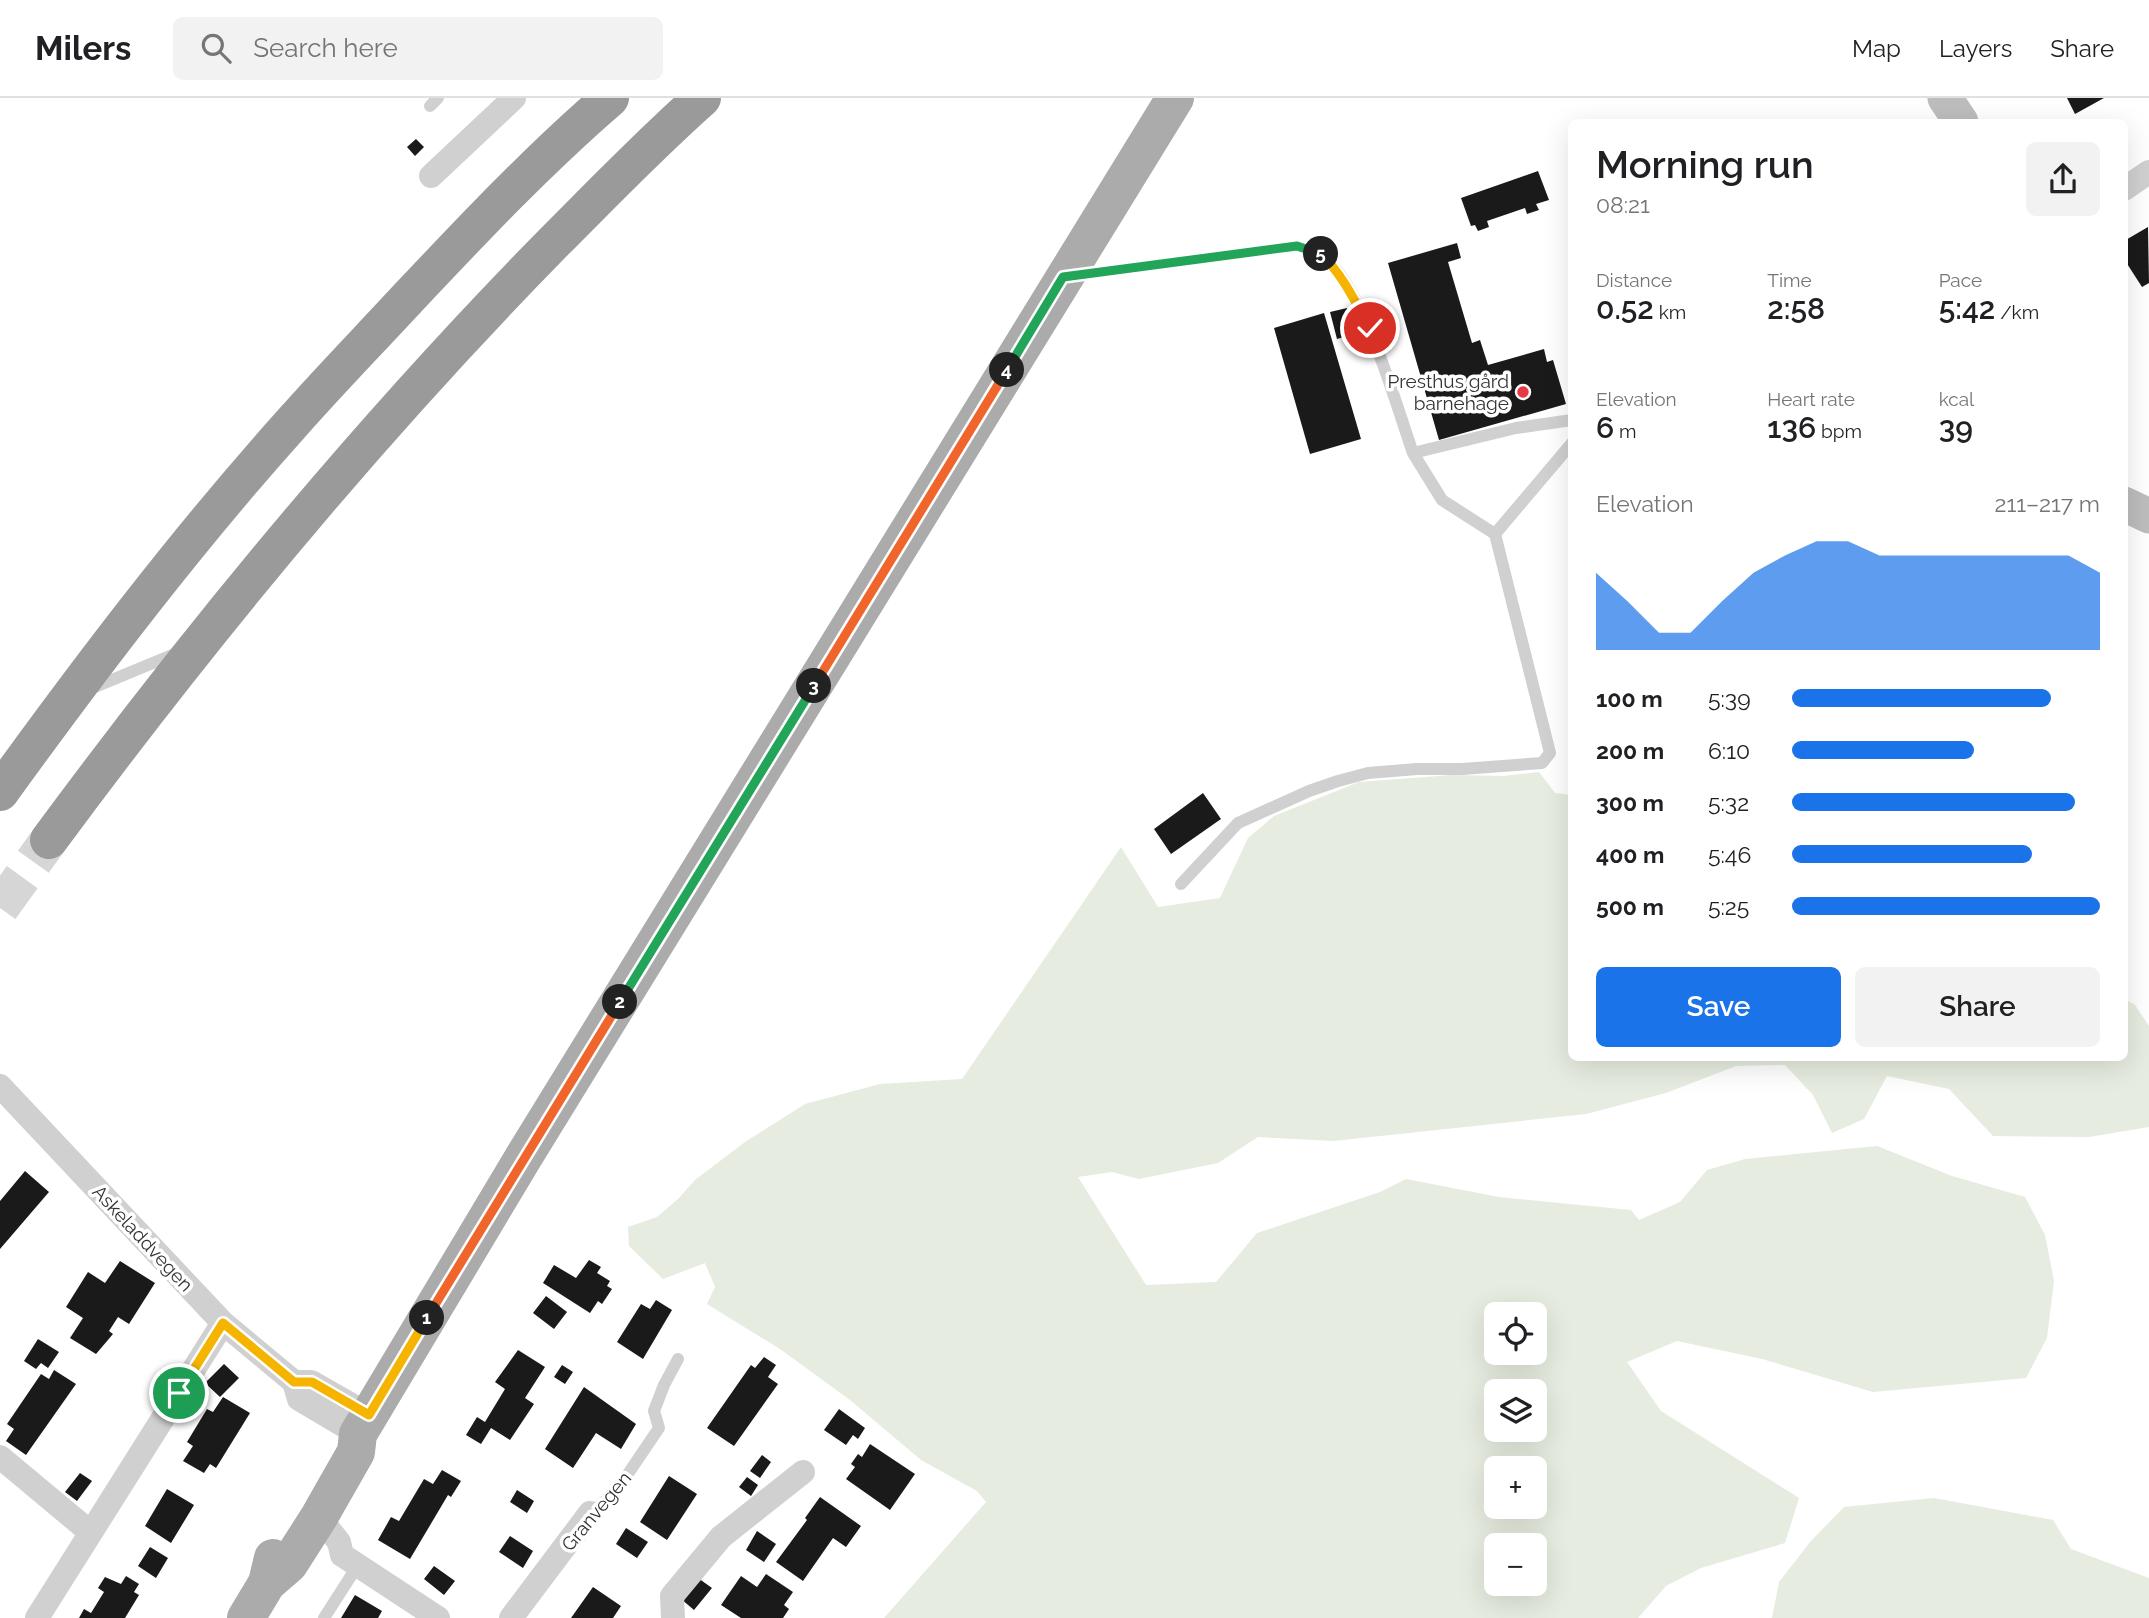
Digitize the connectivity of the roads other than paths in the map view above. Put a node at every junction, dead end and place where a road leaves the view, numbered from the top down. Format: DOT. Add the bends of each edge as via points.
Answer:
graph roads {
  1 [pos="514,98"];
  2 [pos="610,98"];
  3 [pos="702,98"];
  4 [pos="1175,98"];
  5 [pos="1945,98"];
  6 [pos="1959,119"];
  7 [pos="2149,172"];
  8 [pos="431,176"];
  9 [pos="2128,186"];
  10 [pos="1063,277"];
  11 [pos="1568,421"];
  12 [pos="1568,448"];
  13 [pos="1413,453"];
  14 [pos="2128,506"];
  15 [pos="2149,516"];
  16 [pos="1495,534"];
  17 [pos="200,643"];
  18 [pos="67,699"];
  19 [pos="0,792"];
  20 [pos="49,840"];
  21 [pos="1181,884"];
  22 [pos="0,1086"];
  23 [pos="223,1323"];
  24 [pos="678,1359"];
  25 [pos="364,1424"];
  26 [pos="0,1457"];
  27 [pos="803,1472"];
  28 [pos="590,1513"];
  29 [pos="319,1517"];
  30 [pos="90,1532"];
  31 [pos="298,1550"];
  32 [pos="350,1560"];
  33 [pos="267,1583"];
  34 [pos="37,1618"];
  35 [pos="246,1618"];
  36 [pos="324,1618"];
  37 [pos="438,1618"];
  38 [pos="511,1618"];
  39 [pos="673,1618"];
  1 -- 8 [label="street"];
  2 -- 18 [label="highway" via="458,245 292,423"];
  3 -- 17 [label="highway" via="517,280 437,366"];
  4 -- 10 [label="main road"];
  5 -- 6 [label="street"];
  7 -- 9 [label="street"];
  10 -- 13 [label="lane" via="1297,246 1320,253 1335,267 1370,328"];
  10 -- 25 [label="main road"];
  11 -- 13 [label="lane"];
  12 -- 16 [label="lane"];
  13 -- 16 [label="lane" via="1442,500"];
  14 -- 15 [label="street"];
  16 -- 21 [label="lane" via="1550,753 1542,763 1368,773 1338,781 1238,823"];
  17 -- 18 [label="lane"];
  17 -- 20 [label="highway"];
  18 -- 19 [label="highway"];
  22 -- 23 [label="street, Askeladdvegen"];
  23 -- 25 [label="street, Askeladdvegen" via="294,1382 299,1399"];
  23 -- 30 [label="street"];
  24 -- 28 [label="lane, Granvegen" via="654,1411 659,1428 615,1493"];
  25 -- 29 [label="main road" via="356,1452"];
  25 -- 33 [label="main road" via="342,1443 274,1555"];
  26 -- 30 [label="street"];
  27 -- 39 [label="street" via="721,1537 672,1596"];
  28 -- 38 [label="street, Granvegen"];
  29 -- 31 [label="main road"];
  29 -- 32 [label="street"];
  30 -- 34 [label="street"];
  31 -- 32 [label="street"];
  31 -- 33 [label="main road"];
  32 -- 36 [label="lane"];
  32 -- 37 [label="street"];
  33 -- 35 [label="main road"];
}
